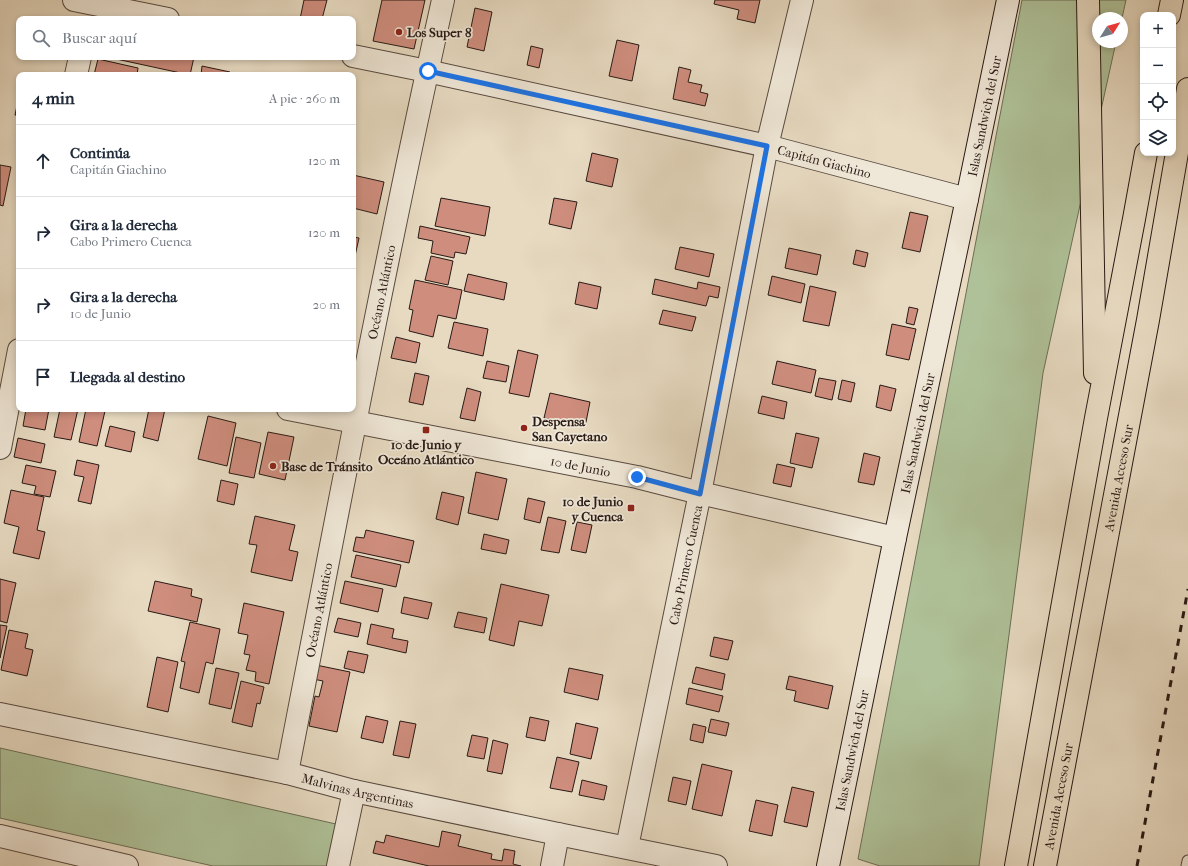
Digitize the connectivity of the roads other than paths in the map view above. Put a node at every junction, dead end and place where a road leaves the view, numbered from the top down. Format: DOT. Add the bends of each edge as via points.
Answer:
graph roads {
  1 [pos="443,0"];
  2 [pos="802,0"];
  3 [pos="1008,0"];
  4 [pos="1088,0"];
  5 [pos="1172,0"];
  6 [pos="86,6"];
  7 [pos="1170,12"];
  8 [pos="149,16"];
  9 [pos="356,57"];
  10 [pos="79,60"];
  11 [pos="428,71"];
  12 [pos="77,72"];
  13 [pos="1188,89"];
  14 [pos="767,146"];
  15 [pos="1145,156"];
  16 [pos="968,199"];
  17 [pos="14,356"];
  18 [pos="303,412"];
  19 [pos="1096,418"];
  20 [pos="355,422"];
  21 [pos="0,448"];
  22 [pos="700,494"];
  23 [pos="895,538"];
  24 [pos="0,714"];
  25 [pos="287,773"];
  26 [pos="354,791"];
  27 [pos="558,834"];
  28 [pos="0,836"];
  29 [pos="627,847"];
  30 [pos="1188,861"];
  31 [pos="126,866"];
  32 [pos="338,866"];
  33 [pos="552,866"];
  34 [pos="716,866"];
  35 [pos="828,866"];
  36 [pos="1016,866"];
  37 [pos="1045,866"];
  38 [pos="1187,866"];
  1 -- 11 [label="street, Océano Atlántico"];
  2 -- 14 [label="street, Cabo Primero Cuenca"];
  3 -- 16 [label="street, Islas Sandwich del Sur"];
  4 -- 19 [label="highway"];
  5 -- 7 [label="highway"];
  6 -- 8 [label="street"];
  9 -- 11 [label="street, Capitán Giachino"];
  10 -- 12 [label="street"];
  11 -- 14 [label="street, Capitán Giachino"];
  11 -- 20 [label="street, Océano Atlántico"];
  13 -- 37 [label="highway, Avenida Acceso Sur" via="1148,320"];
  14 -- 16 [label="street, Capitán Giachino"];
  14 -- 22 [label="street, Cabo Primero Cuenca"];
  15 -- 19 [label="highway"];
  16 -- 23 [label="street, Islas Sandwich del Sur"];
  17 -- 21 [label="street"];
  18 -- 20 [label="street, 10 de Junio"];
  19 -- 36 [label="highway"];
  20 -- 22 [label="street, 10 de Junio" via="637,477"];
  20 -- 25 [label="street, Océano Atlántico"];
  22 -- 23 [label="street, 10 de Junio"];
  22 -- 29 [label="street, Cabo Primero Cuenca"];
  23 -- 35 [label="street, Islas Sandwich del Sur"];
  24 -- 25 [label="street, Malvinas Argentinas"];
  25 -- 26 [label="street, Malvinas Argentinas"];
  26 -- 27 [label="street, Malvinas Argentinas"];
  26 -- 32 [label="street"];
  27 -- 29 [label="street, Malvinas Argentinas"];
  27 -- 33 [label="street"];
  28 -- 31 [label="street"];
  29 -- 34 [label="street, Malvinas Argentinas"];
  30 -- 38 [label="lane"];
}
